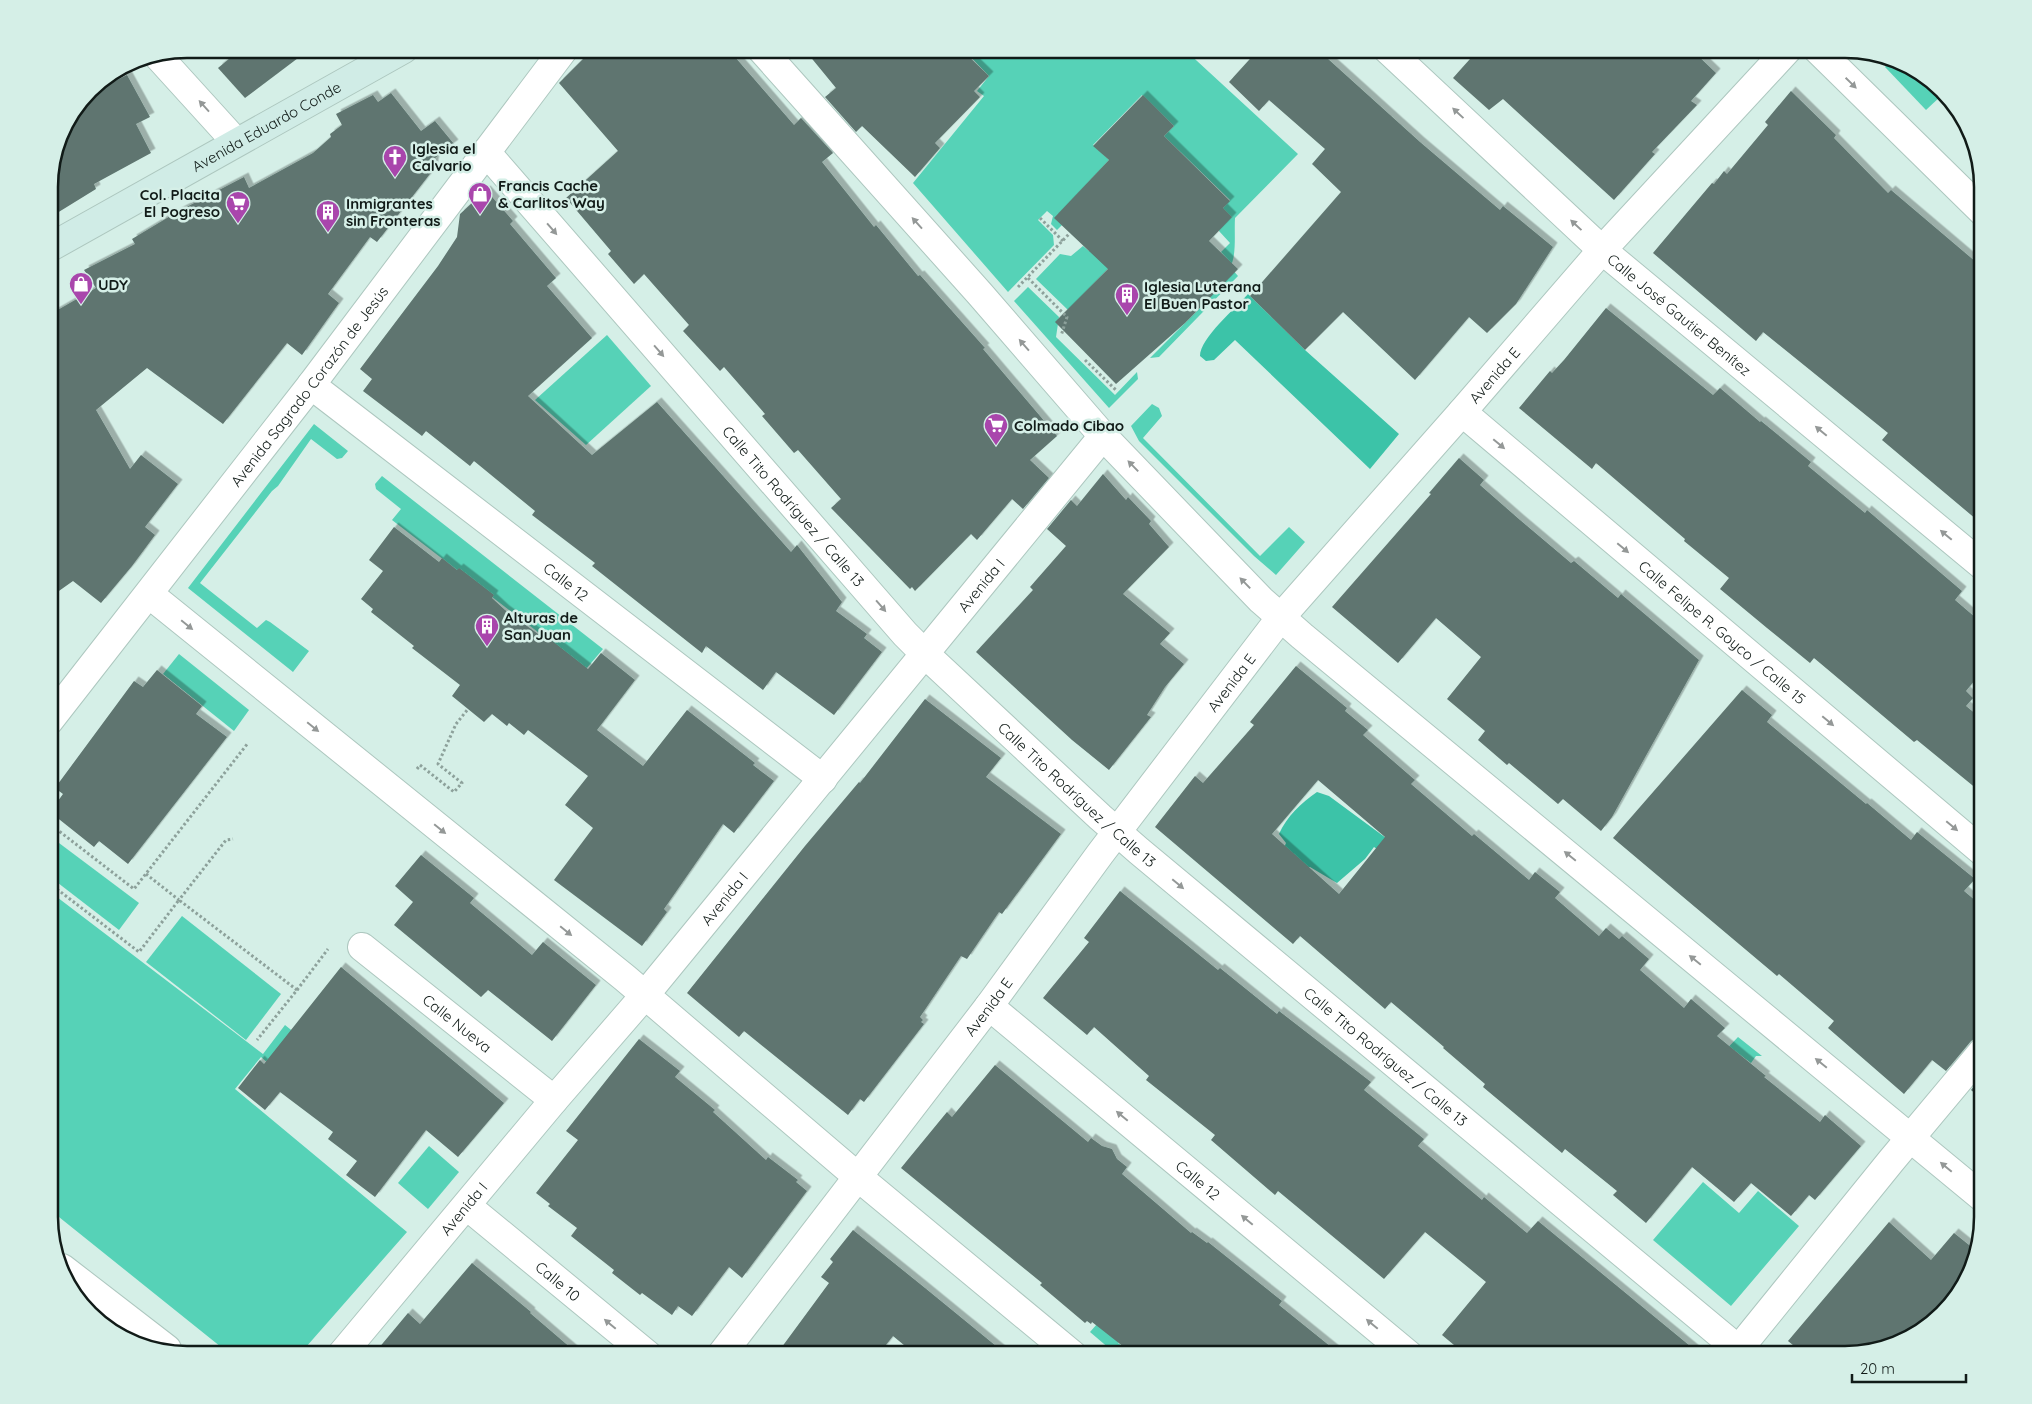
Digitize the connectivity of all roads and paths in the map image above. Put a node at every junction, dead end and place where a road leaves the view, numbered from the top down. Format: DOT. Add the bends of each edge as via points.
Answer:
graph roads {
  1 [pos="388,58"];
  2 [pos="557,58"];
  3 [pos="769,58"];
  4 [pos="1398,58"];
  5 [pos="1780,58"];
  6 [pos="1825,58"];
  7 [pos="162,60"];
  8 [pos="236,142"];
  9 [pos="486,152"];
  10 [pos="1974,203"];
  11 [pos="1040,218"];
  12 [pos="1070,234"];
  13 [pos="1063,241"];
  14 [pos="58,243"];
  15 [pos="1602,250"];
  16 [pos="1028,278"];
  17 [pos="1014,291"];
  18 [pos="1061,336"];
  19 [pos="1082,357"];
  20 [pos="311,385"];
  21 [pos="1117,391"];
  22 [pos="1462,412"];
  23 [pos="1103,436"];
  24 [pos="1974,559"];
  25 [pos="149,594"];
  26 [pos="1280,617"];
  27 [pos="925,654"];
  28 [pos="468,709"];
  29 [pos="58,710"];
  30 [pos="248,742"];
  31 [pos="412,775"];
  32 [pos="822,779"];
  33 [pos="58,830"];
  34 [pos="1118,832"];
  35 [pos="233,839"];
  36 [pos="1974,844"];
  37 [pos="146,874"];
  38 [pos="58,890"];
  39 [pos="179,900"];
  40 [pos="362,947"];
  41 [pos="329,948"];
  42 [pos="297,990"];
  43 [pos="645,995"];
  44 [pos="989,1006"];
  45 [pos="257,1040"];
  46 [pos="1974,1062"];
  47 [pos="554,1100"];
  48 [pos="1910,1138"];
  49 [pos="858,1177"];
  50 [pos="1974,1191"];
  51 [pos="467,1206"];
  52 [pos="71,1275"];
  53 [pos="159,1343"];
  54 [pos="348,1346"];
  55 [pos="637,1346"];
  56 [pos="728,1346"];
  57 [pos="1062,1346"];
  58 [pos="1398,1346"];
  59 [pos="1731,1346"];
  60 [pos="1745,1346"];
  1 -- 8 [label="street, Avenida Eduardo Conde"];
  2 -- 9 [label="street, Avenida Sagrado Corazón de Jesús"];
  23 -- 3 [label="street, one-way"];
  15 -- 4 [label="street, Calle José Gautier Benítez, one-way"];
  5 -- 15 [label="street, Avenida E"];
  6 -- 10 [label="street, one-way"];
  8 -- 7 [label="street, one-way"];
  8 -- 14 [label="street, Avenida Eduardo Conde"];
  9 -- 20 [label="street, Avenida Sagrado Corazón de Jesús"];
  9 -- 27 [label="street, Calle Tito Rodríguez / Calle 13, one-way"];
  11 -- 13 [label="path"];
  12 -- 13 [label="path"];
  13 -- 16 [label="path"];
  15 -- 22 [label="street, Avenida E"];
  24 -- 15 [label="street, Calle José Gautier Benítez, one-way"];
  16 -- 17 [label="path"];
  16 -- 18 [label="path" via="1067,317"];
  19 -- 21 [label="path"];
  20 -- 25 [label="street, Avenida Sagrado Corazón de Jesús"];
  20 -- 32 [label="street, Calle 12"];
  22 -- 26 [label="street, Avenida E"];
  22 -- 36 [label="street, Calle Felipe R. Goyco / Calle 15, one-way"];
  26 -- 23 [label="street, one-way"];
  23 -- 27 [label="street, Avenida I"];
  25 -- 29 [label="street, Avenida Sagrado Corazón de Jesús"];
  25 -- 43 [label="street, one-way"];
  26 -- 34 [label="street, Avenida E"];
  48 -- 26 [label="street, one-way"];
  27 -- 32 [label="street, Avenida I"];
  27 -- 34 [label="street, Calle Tito Rodríguez / Calle 13"];
  28 -- 31 [label="path" via="456,724 438,764 462,783 454,792 420,765"];
  30 -- 37 [label="path"];
  32 -- 43 [label="street, Avenida I"];
  33 -- 37 [label="path" via="134,889"];
  34 -- 44 [label="street, Avenida E"];
  34 -- 59 [label="street, Calle Tito Rodríguez / Calle 13, one-way"];
  35 -- 39 [label="path" via="226,840"];
  37 -- 39 [label="path"];
  38 -- 39 [label="path" via="139,952"];
  39 -- 42 [label="path"];
  40 -- 47 [label="street, Calle Nueva"];
  41 -- 42 [label="path"];
  42 -- 45 [label="path"];
  43 -- 47 [label="street, Avenida I"];
  43 -- 49 [label="street"];
  44 -- 49 [label="street, Avenida E"];
  58 -- 44 [label="street, Calle 12, one-way"];
  46 -- 48 [label="street"];
  47 -- 51 [label="street, Avenida I"];
  50 -- 48 [label="street, one-way"];
  48 -- 60 [label="street"];
  49 -- 56 [label="street, Avenida E"];
  49 -- 57 [label="street"];
  51 -- 54 [label="street, Avenida I"];
  55 -- 51 [label="street, Calle 10, one-way"];
  52 -- 53 [label="street"];
}
